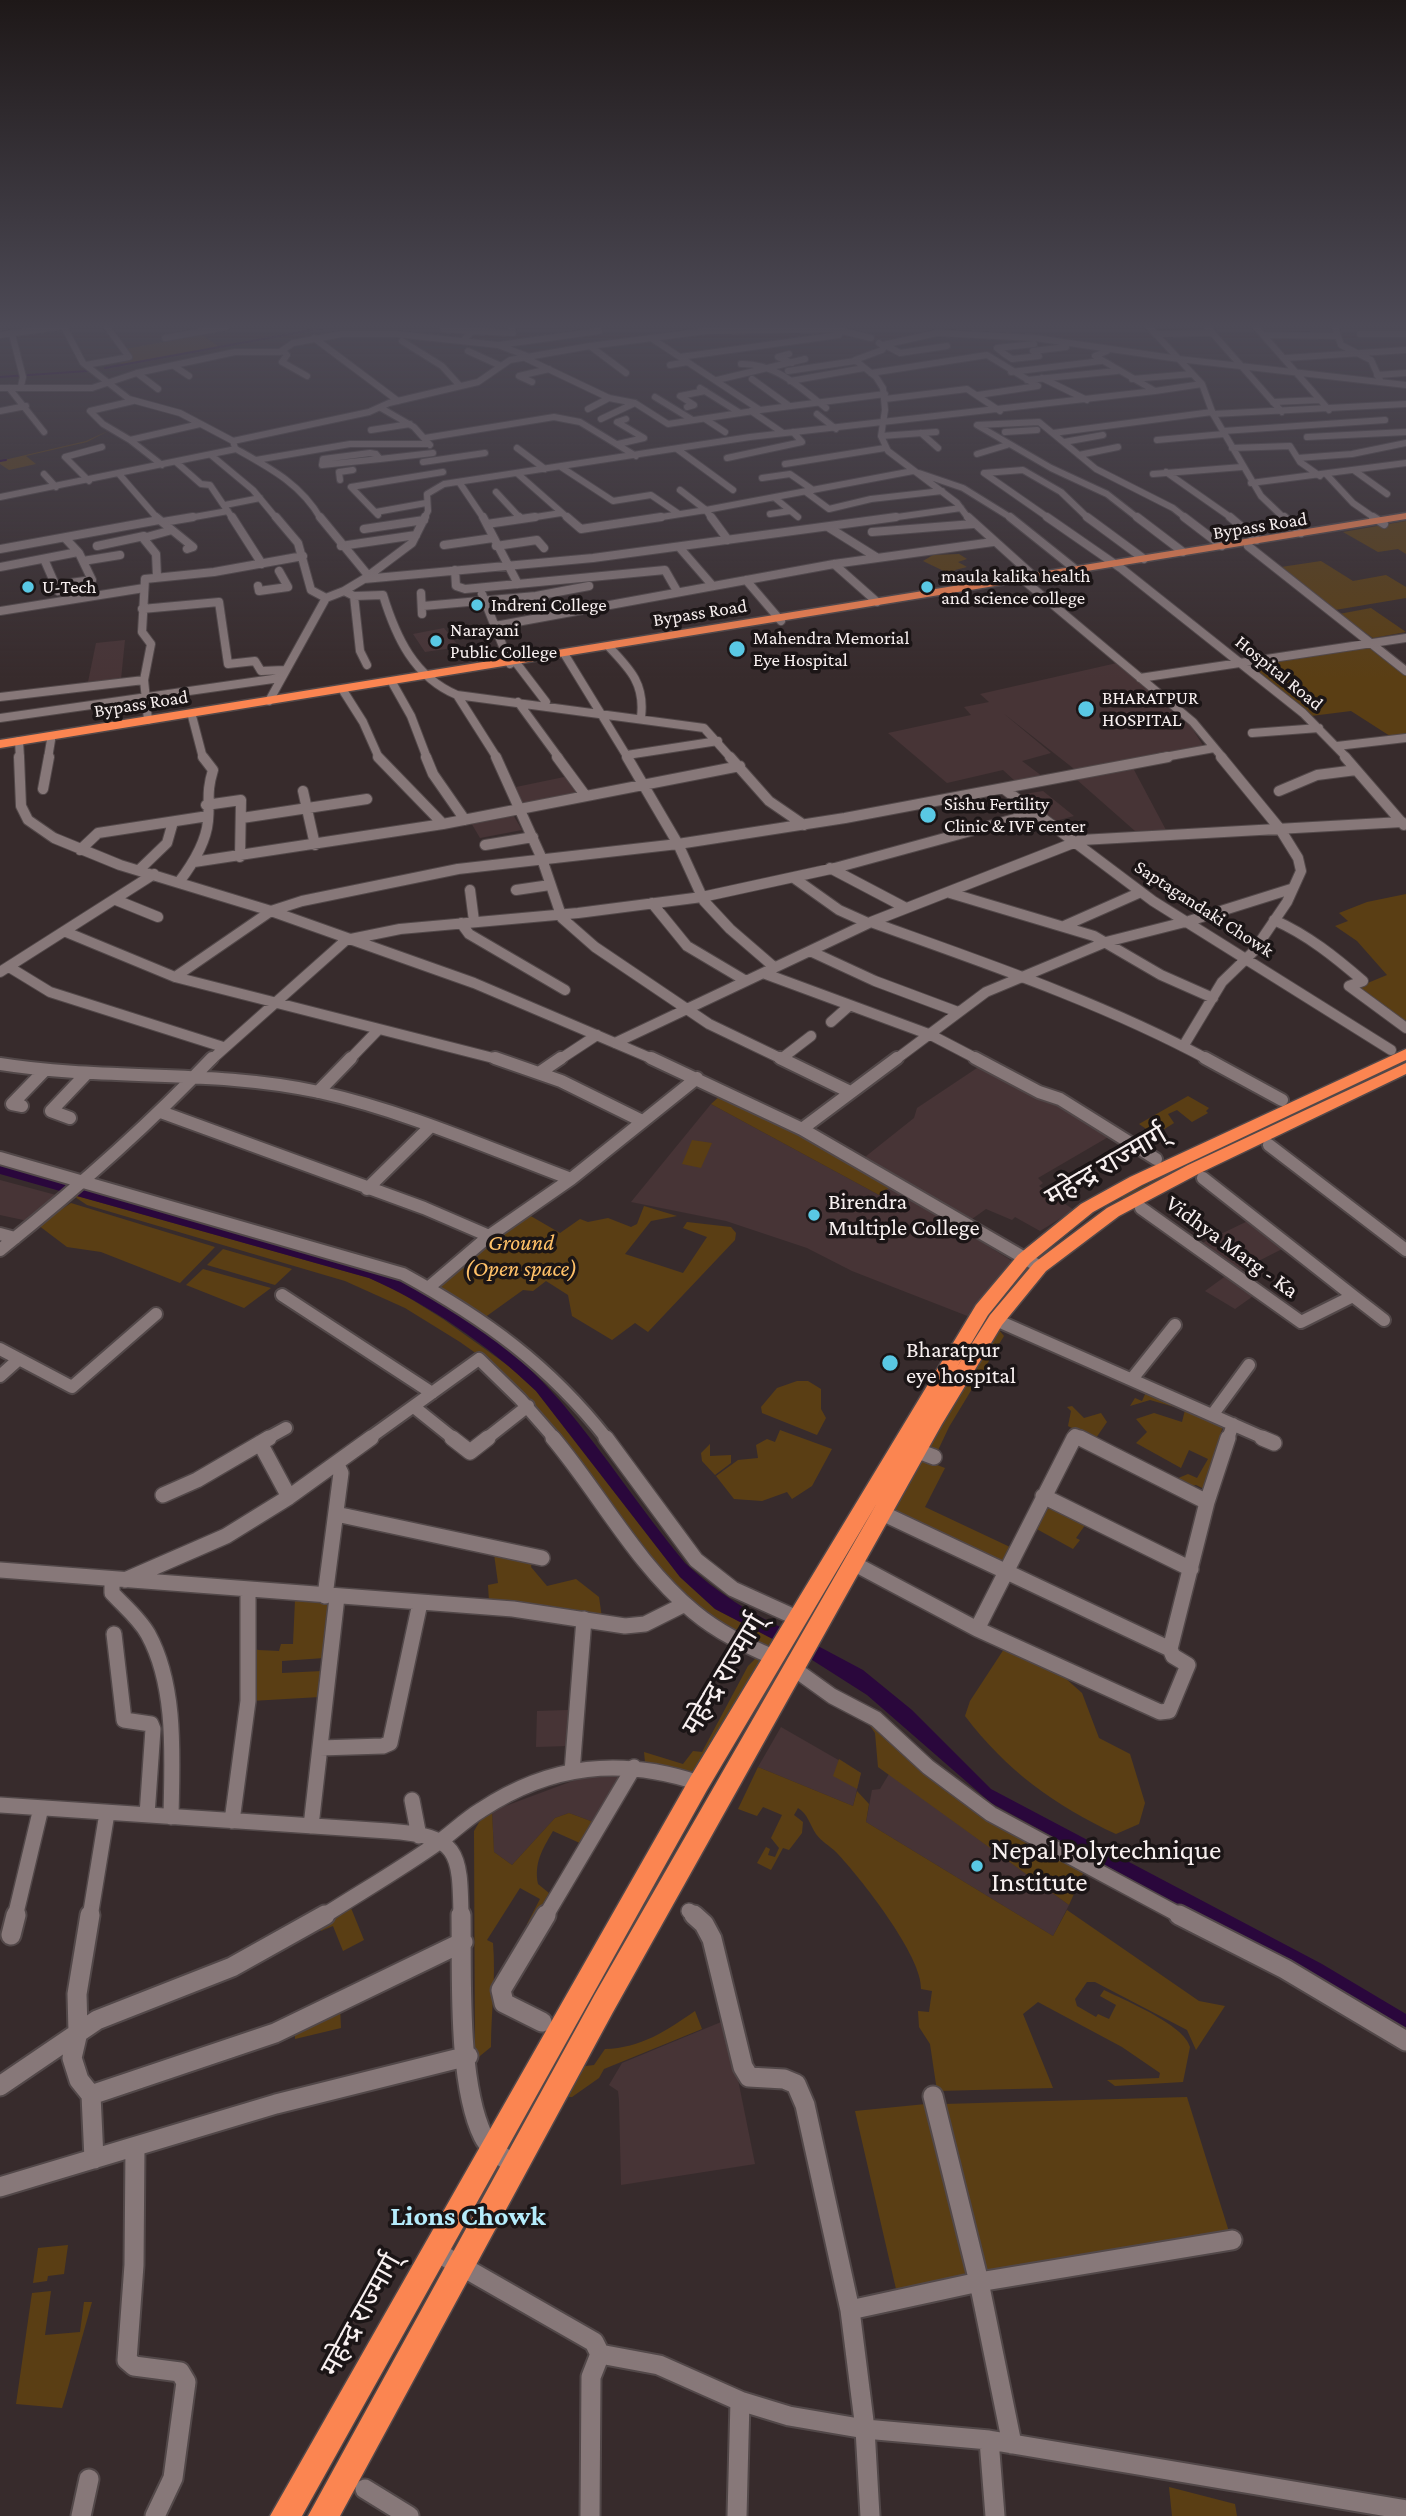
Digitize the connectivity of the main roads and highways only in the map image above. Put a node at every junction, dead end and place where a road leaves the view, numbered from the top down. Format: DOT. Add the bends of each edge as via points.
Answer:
graph roads {
  1 [pos="1406,518"];
  2 [pos="1381,522"];
  3 [pos="1252,543"];
  4 [pos="1115,565"];
  5 [pos="1030,579"];
  6 [pos="779,620"];
  7 [pos="681,635"];
  8 [pos="512,662"];
  9 [pos="425,677"];
  10 [pos="18,743"];
  11 [pos="0,746"];
  12 [pos="1398,1052"];
  13 [pos="1406,1068"];
  14 [pos="785,1659"];
  15 [pos="503,2157"];
  16 [pos="447,2258"];
  17 [pos="285,2516"];
  18 [pos="323,2516"];
  1 -- 2 [label="highway, Bypass Road"];
  2 -- 3 [label="highway, Bypass Road"];
  2 -- 3 [label="highway, Bypass Road"];
  3 -- 4 [label="highway, Bypass Road"];
  3 -- 4 [label="highway, Bypass Road"];
  4 -- 5 [label="highway, Bypass Road"];
  5 -- 6 [label="highway, Bypass Road"];
  5 -- 6 [label="highway, Bypass Road"];
  6 -- 7 [label="highway, Bypass Road"];
  7 -- 8 [label="highway, Bypass Road"];
  7 -- 8 [label="highway, Bypass Road"];
  8 -- 9 [label="highway, Bypass Road"];
  9 -- 10 [label="highway, Bypass Road"];
  9 -- 10 [label="highway, Bypass Road"];
  10 -- 11 [label="highway, Bypass Road"];
  12 -- 14 [label="highway, महेन्द्र राज्मार्ग्" via="1117,1191 1062,1226 1024,1259 982,1310 795,1621"];
  13 -- 14 [label="highway, महेन्द्र राज्मार्ग्" via="1132,1201 1087,1228 1041,1267 996,1320 926,1454 882,1513 815,1633"];
  14 -- 15 [label="highway, महेन्द्र राज्मार्ग्"];
  14 -- 15 [label="highway, महेन्द्र राज्मार्ग्" via="699,1783"];
  15 -- 16 [label="highway, महेन्द्र राज्मार्ग्"];
  16 -- 17 [label="highway, महेन्द्र राज्मार्ग्"];
  16 -- 18 [label="highway, महेन्द्र राज्मार्ग्"];
}
